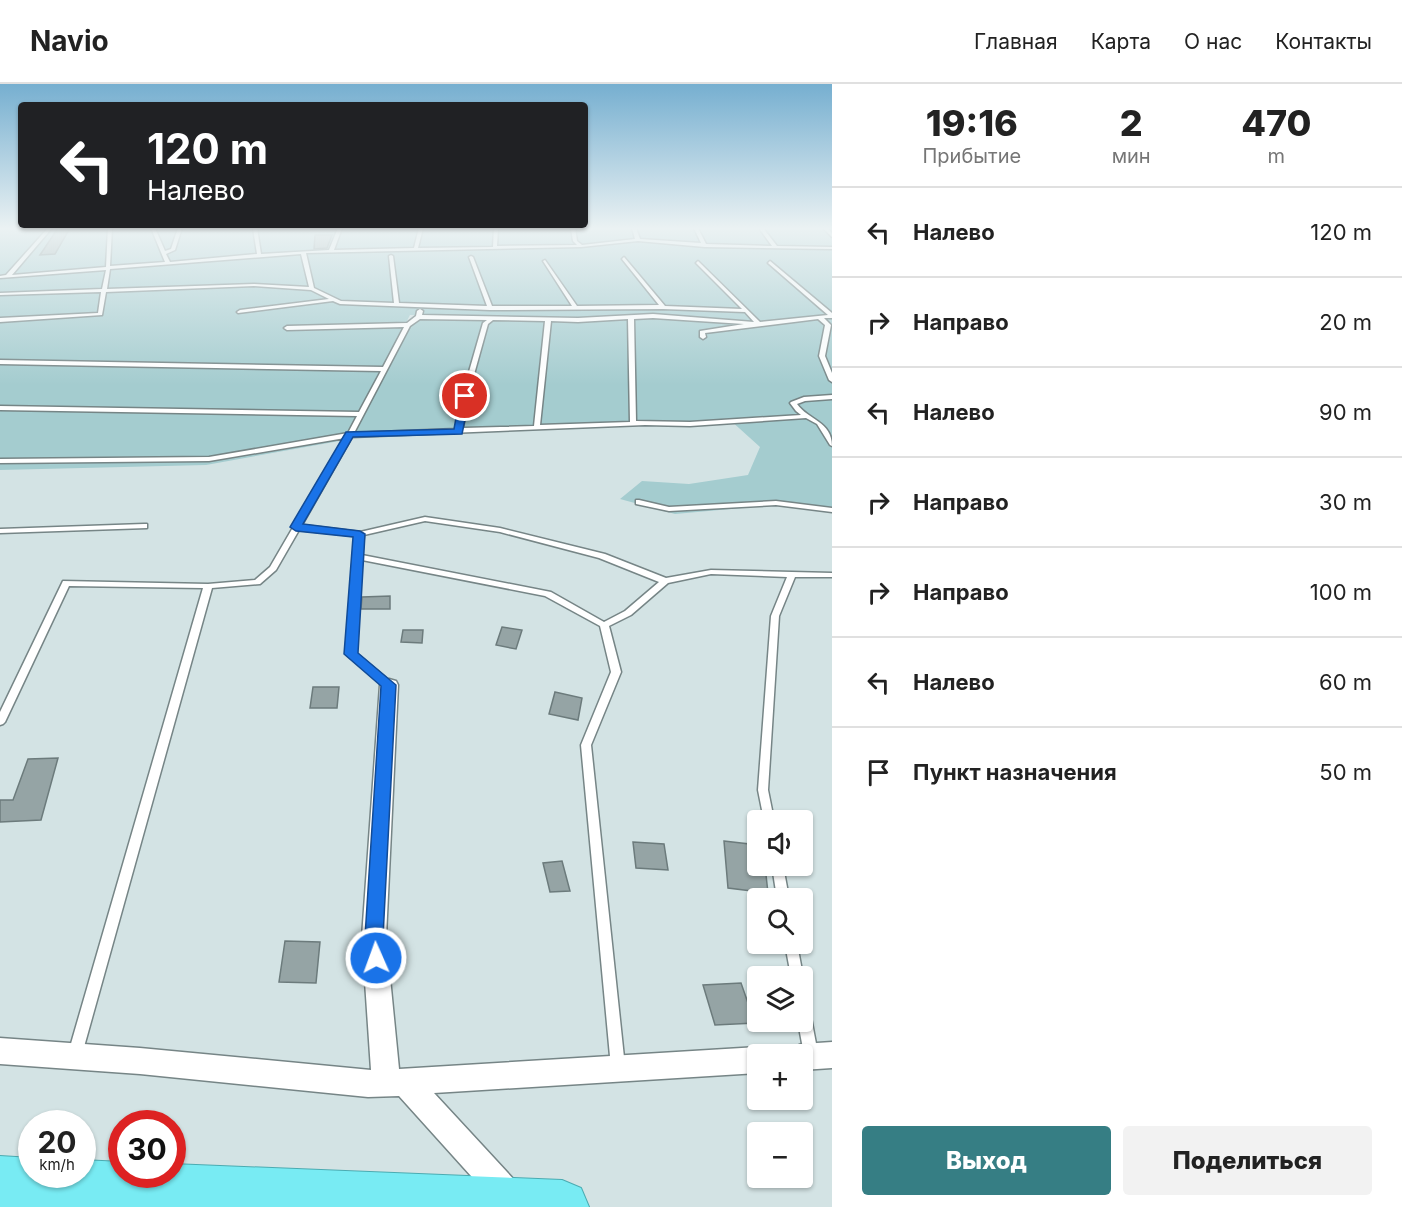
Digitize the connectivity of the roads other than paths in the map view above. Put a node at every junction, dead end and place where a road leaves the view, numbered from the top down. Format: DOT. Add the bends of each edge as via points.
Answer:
graph roads {
  1 [pos="106,280"];
  2 [pos="310,280"];
  3 [pos="394,280"];
  4 [pos="480,280"];
  5 [pos="558,280"];
  6 [pos="642,280"];
  7 [pos="716,280"];
  8 [pos="791,280"];
  9 [pos="312,289"];
  10 [pos="104,290"];
  11 [pos="0,294"];
  12 [pos="331,300"];
  13 [pos="397,305"];
  14 [pos="421,306"];
  15 [pos="663,307"];
  16 [pos="490,308"];
  17 [pos="576,308"];
  18 [pos="746,310"];
  19 [pos="240,312"];
  20 [pos="832,316"];
  21 [pos="832,316"];
  22 [pos="418,317"];
  23 [pos="631,317"];
  24 [pos="820,318"];
  25 [pos="491,319"];
  26 [pos="0,320"];
  27 [pos="548,320"];
  28 [pos="759,324"];
  29 [pos="408,325"];
  30 [pos="287,328"];
  31 [pos="703,336"];
  32 [pos="0,362"];
  33 [pos="385,369"];
  34 [pos="832,380"];
  35 [pos="832,397"];
  36 [pos="0,408"];
  37 [pos="358,414"];
  38 [pos="807,416"];
  39 [pos="633,423"];
  40 [pos="537,427"];
  41 [pos="459,431"];
  42 [pos="350,435"];
  43 [pos="832,444"];
  44 [pos="0,461"];
  45 [pos="639,502"];
  46 [pos="832,510"];
  47 [pos="144,526"];
  48 [pos="296,527"];
  49 [pos="0,531"];
  50 [pos="360,534"];
  51 [pos="358,557"];
  52 [pos="792,575"];
  53 [pos="832,575"];
  54 [pos="665,580"];
  55 [pos="208,586"];
  56 [pos="604,625"];
  57 [pos="389,685"];
  58 [pos="0,722"];
  59 [pos="766,810"];
  60 [pos="809,1032"];
  61 [pos="0,1051"];
  62 [pos="75,1056"];
  63 [pos="815,1056"];
  64 [pos="747,1061"];
  65 [pos="619,1069"];
  66 [pos="395,1083"];
  67 [pos="0,1183"];
  68 [pos="539,1206"];
  1 -- 10 [label="lane"];
  2 -- 9 [label="lane"];
  3 -- 13 [label="lane"];
  4 -- 16 [label="lane"];
  5 -- 17 [label="lane"];
  6 -- 15 [label="lane"];
  7 -- 18 [label="lane"];
  8 -- 21 [label="lane"];
  9 -- 10 [label="lane" via="243,285"];
  9 -- 12 [label="lane"];
  10 -- 11 [label="lane"];
  10 -- 26 [label="lane" via="100,314"];
  12 -- 13 [label="lane"];
  12 -- 19 [label="lane"];
  13 -- 14 [label="lane"];
  14 -- 16 [label="lane"];
  14 -- 22 [label="lane"];
  15 -- 17 [label="lane"];
  15 -- 18 [label="lane"];
  16 -- 17 [label="lane"];
  18 -- 28 [label="lane"];
  20 -- 24 [label="lane"];
  22 -- 25 [label="lane"];
  22 -- 29 [label="lane"];
  23 -- 27 [label="lane"];
  23 -- 28 [label="lane"];
  23 -- 39 [label="lane"];
  24 -- 28 [label="lane"];
  24 -- 34 [label="lane" via="828,325 822,356"];
  25 -- 27 [label="lane"];
  25 -- 41 [label="lane" via="486,323 465,396"];
  27 -- 40 [label="lane"];
  28 -- 31 [label="lane" via="702,332"];
  29 -- 30 [label="lane"];
  29 -- 33 [label="lane"];
  32 -- 33 [label="lane"];
  33 -- 37 [label="lane"];
  35 -- 38 [label="lane" via="793,403"];
  36 -- 37 [label="lane"];
  37 -- 42 [label="lane"];
  38 -- 39 [label="lane" via="690,424"];
  38 -- 43 [label="lane" via="819,423"];
  39 -- 40 [label="lane"];
  40 -- 41 [label="lane"];
  41 -- 42 [label="lane"];
  42 -- 44 [label="lane" via="209,459"];
  42 -- 48 [label="lane"];
  45 -- 46 [label="lane" via="669,509 776,503"];
  47 -- 49 [label="lane"];
  48 -- 50 [label="lane"];
  48 -- 55 [label="lane" via="273,568 258,582"];
  50 -- 51 [label="lane"];
  50 -- 54 [label="lane" via="425,519 500,530 602,556"];
  51 -- 56 [label="lane" via="548,594"];
  51 -- 57 [label="lane" via="351,654"];
  52 -- 53 [label="lane"];
  52 -- 54 [label="lane" via="711,572"];
  52 -- 59 [label="lane" via="775,616 763,790"];
  54 -- 56 [label="lane" via="628,613"];
  55 -- 58 [label="lane" via="66,583"];
  55 -- 62 [label="lane"];
  56 -- 65 [label="lane" via="616,672 586,745"];
  57 -- 66 [label="street" via="374,937"];
  60 -- 63 [label="lane"];
  61 -- 62 [label="street"];
  62 -- 66 [label="street" via="357,1083"];
  64 -- 65 [label="street"];
  65 -- 66 [label="street"];
  66 -- 68 [label="street"];
  67 -- 68 [label="highway"];
}
